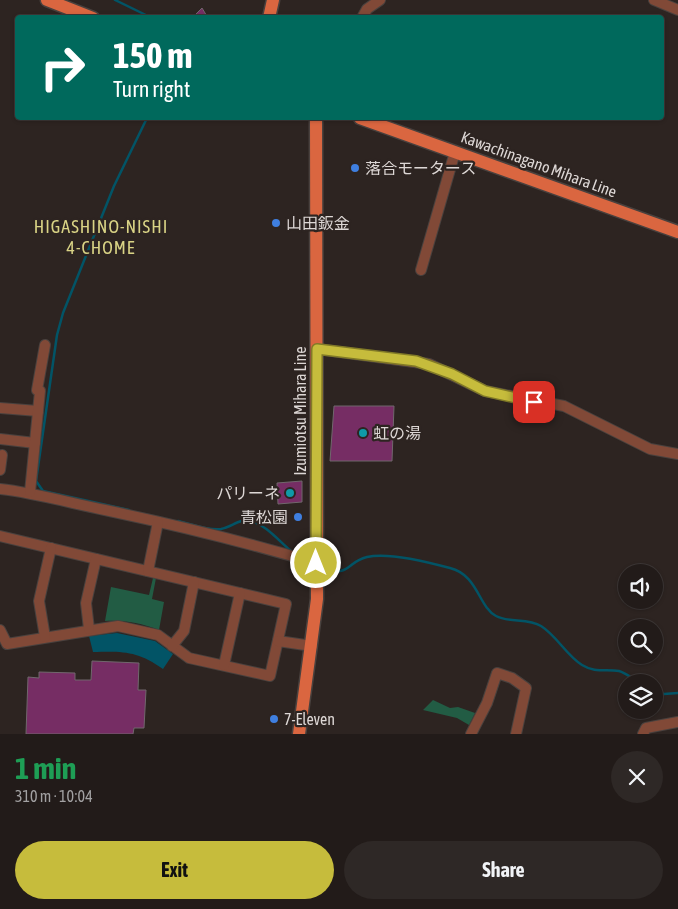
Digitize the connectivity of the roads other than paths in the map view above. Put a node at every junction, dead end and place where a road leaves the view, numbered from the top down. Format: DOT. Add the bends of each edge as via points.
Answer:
graph roads {
  1 [pos="47,0"];
  2 [pos="273,0"];
  3 [pos="380,0"];
  4 [pos="654,0"];
  5 [pos="678,10"];
  6 [pos="85,15"];
  7 [pos="270,15"];
  8 [pos="364,15"];
  9 [pos="316,120"];
  10 [pos="366,120"];
  11 [pos="455,152"];
  12 [pos="678,232"];
  13 [pos="421,270"];
  14 [pos="45,345"];
  15 [pos="317,349"];
  16 [pos="0,408"];
  17 [pos="38,411"];
  18 [pos="0,439"];
  19 [pos="35,443"];
  20 [pos="678,454"];
  21 [pos="2,455"];
  22 [pos="0,470"];
  23 [pos="0,489"];
  24 [pos="30,492"];
  25 [pos="158,522"];
  26 [pos="0,536"];
  27 [pos="51,548"];
  28 [pos="96,559"];
  29 [pos="316,563"];
  30 [pos="148,571"];
  31 [pos="194,582"];
  32 [pos="240,593"];
  33 [pos="89,629"];
  34 [pos="0,630"];
  35 [pos="45,637"];
  36 [pos="278,641"];
  37 [pos="172,646"];
  38 [pos="312,646"];
  39 [pos="224,665"];
  40 [pos="678,722"];
  41 [pos="300,734"];
  42 [pos="472,734"];
  43 [pos="516,734"];
  44 [pos="643,734"];
  1 -- 6 [label="main road"];
  2 -- 7 [label="main road"];
  3 -- 8 [label="street"];
  4 -- 5 [label="street"];
  9 -- 15 [label="main road, Izumiotsu Mihara Line"];
  10 -- 11 [label="main road, Kawachinagano Mihara Line"];
  11 -- 12 [label="main road, Kawachinagano Mihara Line"];
  11 -- 13 [label="street"];
  14 -- 17 [label="street" via="36,390 40,391"];
  15 -- 20 [label="street" via="429,364 485,391 564,406 650,449"];
  15 -- 29 [label="main road, Izumiotsu Mihara Line"];
  16 -- 17 [label="street"];
  17 -- 19 [label="street"];
  18 -- 19 [label="street"];
  19 -- 24 [label="street"];
  21 -- 22 [label="street"];
  23 -- 24 [label="street"];
  24 -- 25 [label="street"];
  25 -- 29 [label="street"];
  25 -- 30 [label="street"];
  26 -- 27 [label="street"];
  27 -- 28 [label="street"];
  27 -- 35 [label="street" via="39,601"];
  28 -- 30 [label="street"];
  28 -- 33 [label="street" via="86,603"];
  29 -- 38 [label="main road, Izumiotsu Mihara Line" via="317,599"];
  30 -- 31 [label="street"];
  31 -- 32 [label="street"];
  31 -- 37 [label="street" via="184,631"];
  32 -- 36 [label="street" via="286,604"];
  32 -- 39 [label="street"];
  33 -- 35 [label="street"];
  33 -- 37 [label="street" via="118,626 144,630 158,635"];
  34 -- 35 [label="street" via="7,644"];
  36 -- 38 [label="street"];
  36 -- 39 [label="street" via="270,676"];
  37 -- 39 [label="street" via="189,658"];
  38 -- 41 [label="main road, Izumiotsu Mihara Line"];
  40 -- 44 [label="street" via="646,728"];
  42 -- 43 [label="street" via="497,673 526,688"];
}
